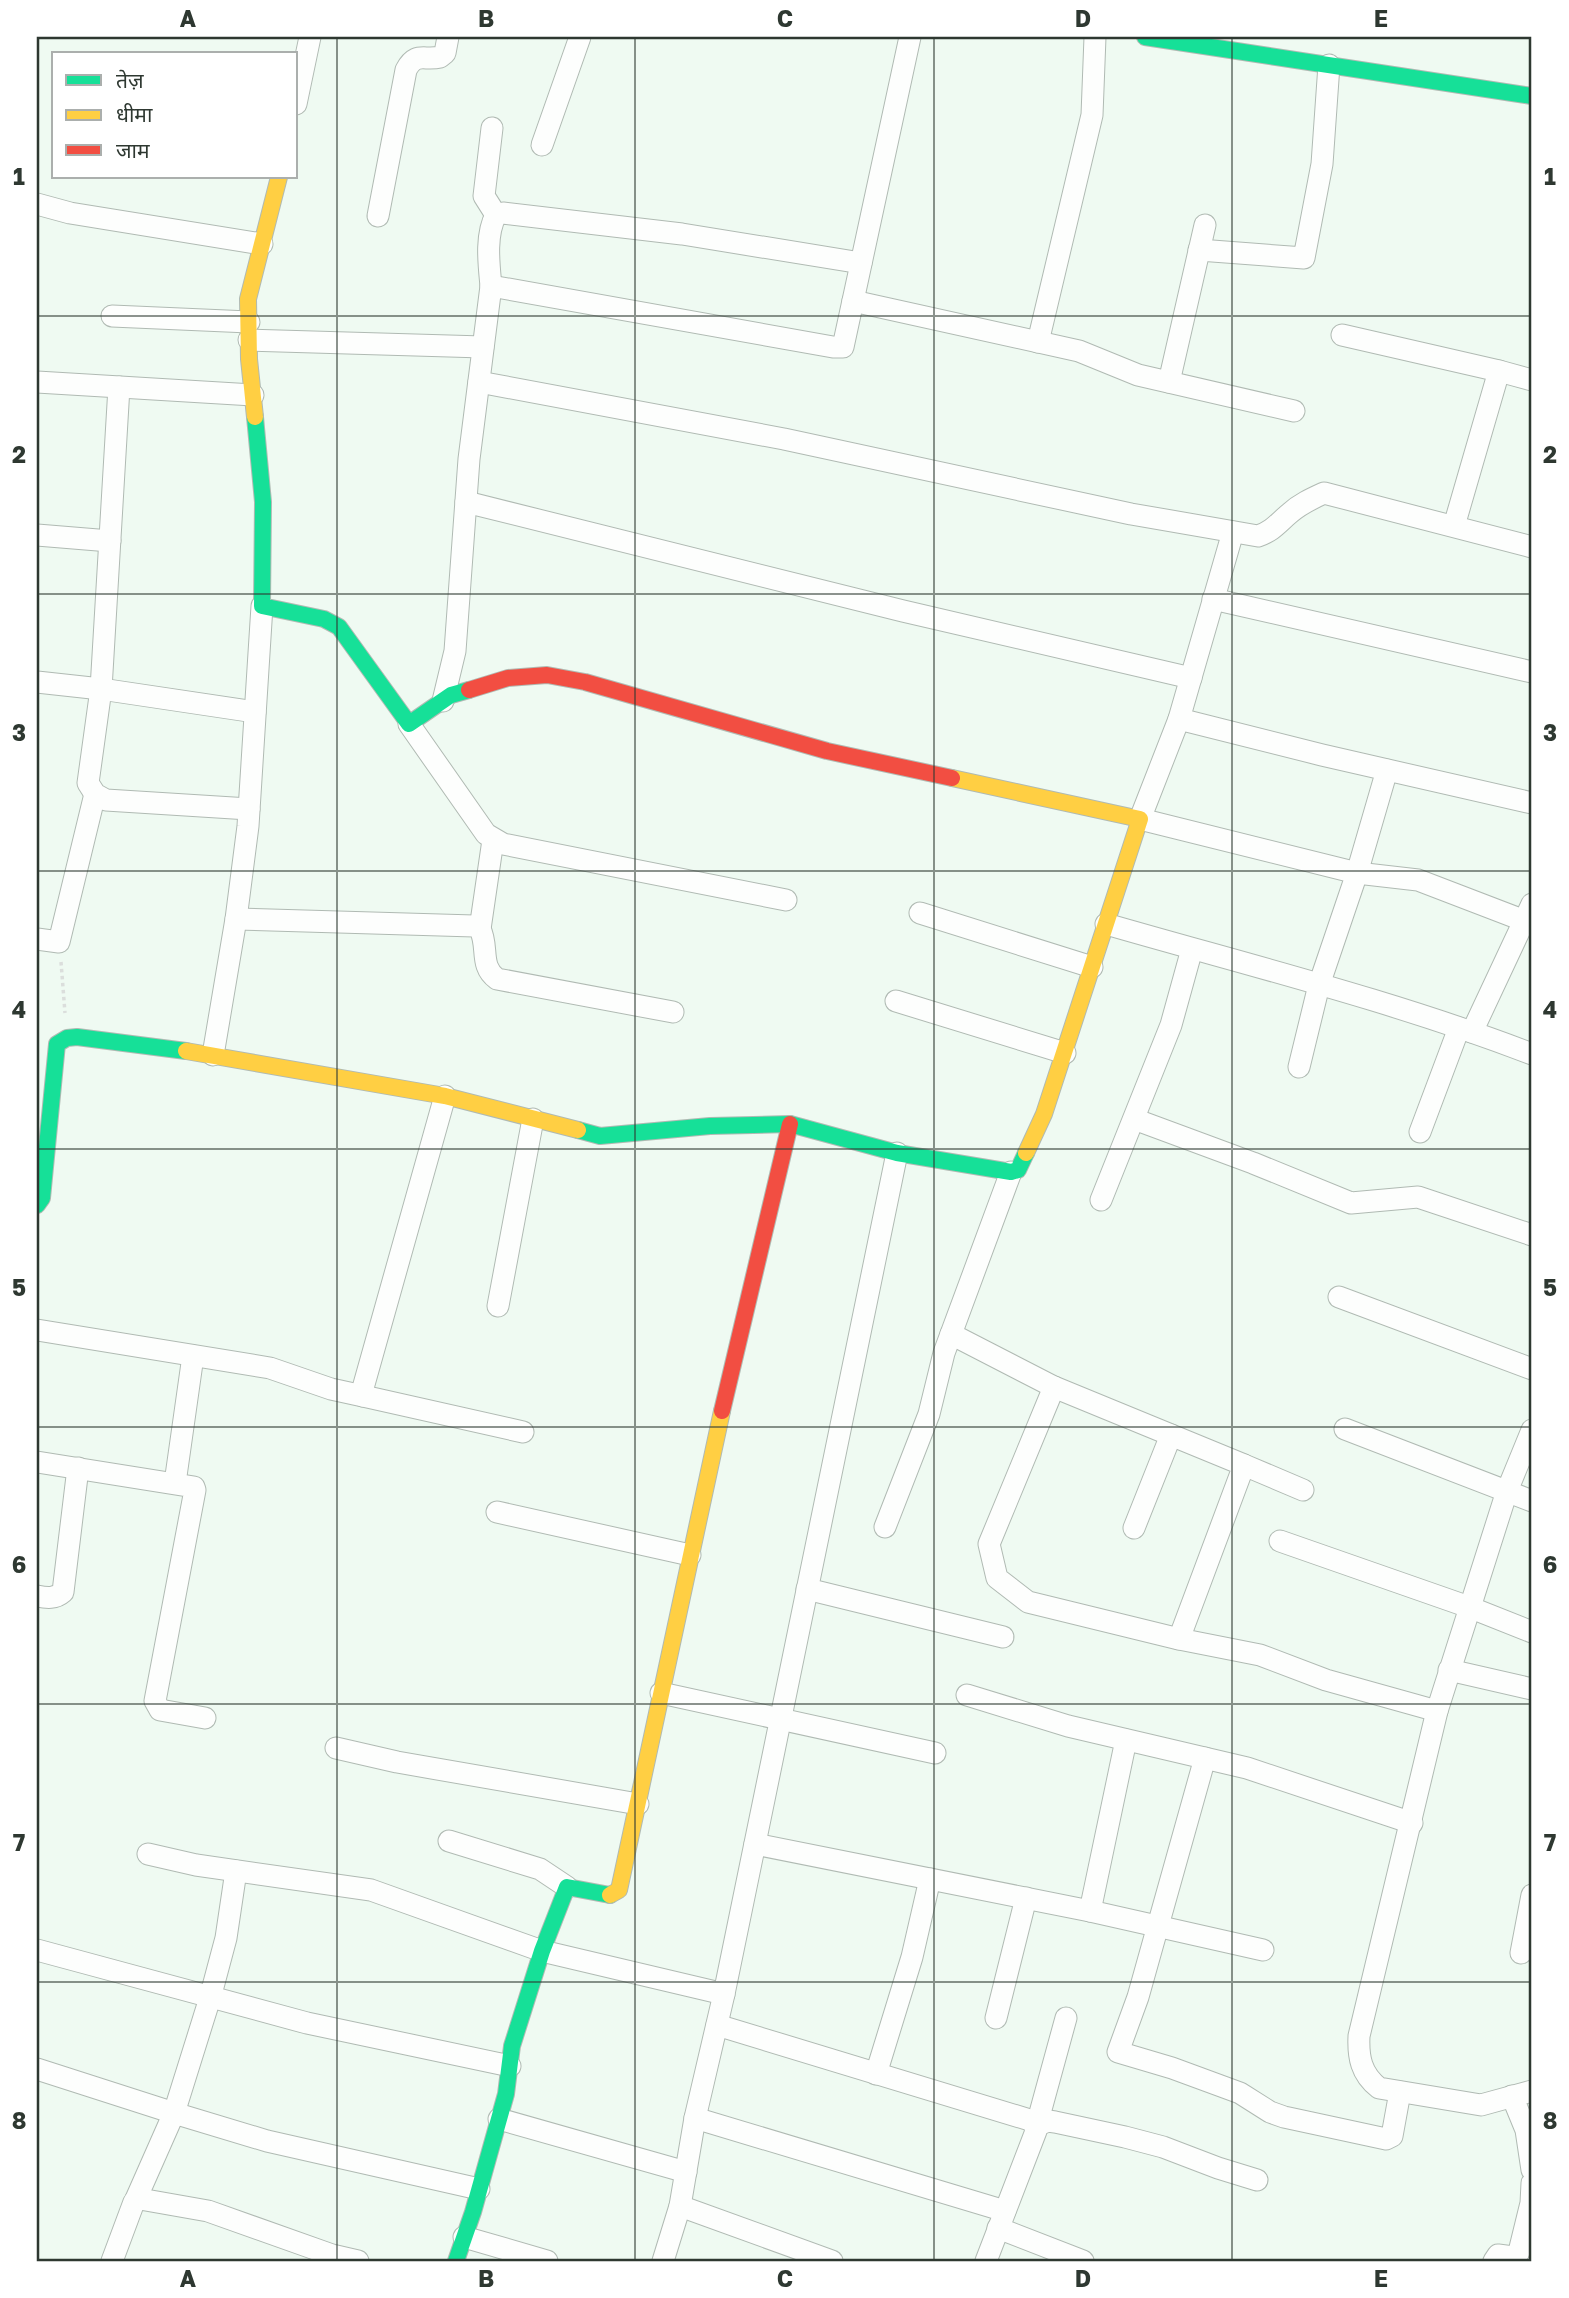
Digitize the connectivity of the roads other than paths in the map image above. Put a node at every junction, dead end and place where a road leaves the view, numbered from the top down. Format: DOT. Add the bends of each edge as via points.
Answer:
graph roads {
  1 [pos="310,37"];
  2 [pos="448,37"];
  3 [pos="580,37"];
  4 [pos="911,37"];
  5 [pos="1095,37"];
  6 [pos="1145,37"];
  7 [pos="1329,65"];
  8 [pos="298,94"];
  9 [pos="1532,96"];
  10 [pos="492,128"];
  11 [pos="542,145"];
  12 [pos="279,178"];
  13 [pos="37,204"];
  14 [pos="496,215"];
  15 [pos="378,216"];
  16 [pos="1205,225"];
  17 [pos="262,244"];
  18 [pos="1199,250"];
  19 [pos="861,263"];
  20 [pos="491,286"];
  21 [pos="853,301"];
  22 [pos="112,316"];
  23 [pos="249,331"];
  24 [pos="1342,335"];
  25 [pos="1038,342"];
  26 [pos="483,347"];
  27 [pos="1499,371"];
  28 [pos="1532,380"];
  29 [pos="37,382"];
  30 [pos="479,382"];
  31 [pos="1169,382"];
  32 [pos="119,387"];
  33 [pos="253,395"];
  34 [pos="1294,411"];
  35 [pos="466,502"];
  36 [pos="1454,526"];
  37 [pos="1233,532"];
  38 [pos="37,535"];
  39 [pos="110,541"];
  40 [pos="1532,547"];
  41 [pos="1213,599"];
  42 [pos="262,607"];
  43 [pos="1532,672"];
  44 [pos="1191,678"];
  45 [pos="37,682"];
  46 [pos="101,689"];
  47 [pos="443,701"];
  48 [pos="255,712"];
  49 [pos="1179,719"];
  50 [pos="409,723"];
  51 [pos="1387,770"];
  52 [pos="95,794"];
  53 [pos="1532,803"];
  54 [pos="248,809"];
  55 [pos="1140,819"];
  56 [pos="493,840"];
  57 [pos="1357,873"];
  58 [pos="786,900"];
  59 [pos="1528,912"];
  60 [pos="920,914"];
  61 [pos="236,919"];
  62 [pos="1106,924"];
  63 [pos="481,929"];
  64 [pos="37,939"];
  65 [pos="1192,949"];
  66 [pos="1092,967"];
  67 [pos="1319,985"];
  68 [pos="896,1001"];
  69 [pos="673,1012"];
  70 [pos="1465,1030"];
  71 [pos="1065,1053"];
  72 [pos="1532,1054"];
  73 [pos="213,1055"];
  74 [pos="1299,1067"];
  75 [pos="445,1096"];
  76 [pos="533,1119"];
  77 [pos="1134,1119"];
  78 [pos="790,1124"];
  79 [pos="1420,1132"];
  80 [pos="897,1153"];
  81 [pos="1011,1172"];
  82 [pos="1101,1200"];
  83 [pos="37,1205"];
  84 [pos="1532,1235"];
  85 [pos="1339,1297"];
  86 [pos="498,1306"];
  87 [pos="37,1330"];
  88 [pos="951,1334"];
  89 [pos="193,1356"];
  90 [pos="1532,1369"];
  91 [pos="1054,1387"];
  92 [pos="363,1396"];
  93 [pos="1345,1429"];
  94 [pos="1532,1430"];
  95 [pos="523,1432"];
  96 [pos="1171,1435"];
  97 [pos="37,1462"];
  98 [pos="1244,1465"];
  99 [pos="78,1468"];
  100 [pos="175,1483"];
  101 [pos="1303,1490"];
  102 [pos="1507,1491"];
  103 [pos="1532,1501"];
  104 [pos="497,1512"];
  105 [pos="885,1527"];
  106 [pos="1134,1528"];
  107 [pos="1280,1541"];
  108 [pos="690,1555"];
  109 [pos="807,1589"];
  110 [pos="37,1596"];
  111 [pos="1469,1607"];
  112 [pos="1532,1632"];
  113 [pos="1003,1637"];
  114 [pos="1179,1639"];
  115 [pos="1449,1670"];
  116 [pos="1532,1689"];
  117 [pos="661,1693"];
  118 [pos="967,1695"];
  119 [pos="1437,1711"];
  120 [pos="205,1718"];
  121 [pos="781,1718"];
  122 [pos="1126,1740"];
  123 [pos="336,1748"];
  124 [pos="935,1753"];
  125 [pos="1205,1758"];
  126 [pos="638,1804"];
  127 [pos="1412,1823"];
  128 [pos="449,1841"];
  129 [pos="755,1844"];
  130 [pos="148,1854"];
  131 [pos="236,1871"];
  132 [pos="930,1879"];
  133 [pos="567,1886"];
  134 [pos="1532,1895"];
  135 [pos="1026,1898"];
  136 [pos="1090,1911"];
  137 [pos="1157,1926"];
  138 [pos="37,1950"];
  139 [pos="1263,1950"];
  140 [pos="542,1951"];
  141 [pos="1521,1952"];
  142 [pos="724,1994"];
  143 [pos="210,1998"];
  144 [pos="996,2018"];
  145 [pos="1066,2018"];
  146 [pos="717,2025"];
  147 [pos="510,2066"];
  148 [pos="37,2068"];
  149 [pos="876,2074"];
  150 [pos="1400,2092"];
  151 [pos="1522,2094"];
  152 [pos="174,2113"];
  153 [pos="695,2118"];
  154 [pos="499,2119"];
  155 [pos="1034,2124"];
  156 [pos="1532,2171"];
  157 [pos="686,2172"];
  158 [pos="1257,2180"];
  159 [pos="1532,2183"];
  160 [pos="479,2189"];
  161 [pos="136,2199"];
  162 [pos="680,2206"];
  163 [pos="1002,2219"];
  164 [pos="464,2237"];
  165 [pos="786,2253"];
  166 [pos="112,2261"];
  167 [pos="358,2261"];
  168 [pos="456,2261"];
  169 [pos="547,2261"];
  170 [pos="663,2261"];
  171 [pos="832,2261"];
  172 [pos="986,2261"];
  173 [pos="1083,2261"];
  174 [pos="1494,2261"];
  1 -- 8 [label="street"];
  2 -- 15 [label="street" via="446,53 418,58 406,70"];
  3 -- 11 [label="street"];
  4 -- 19 [label="street"];
  5 -- 25 [label="street" via="1092,115"];
  6 -- 7 [label="street"];
  7 -- 9 [label="street"];
  7 -- 18 [label="street" via="1322,164 1304,258"];
  10 -- 14 [label="street" via="484,196"];
  12 -- 17 [label="street"];
  13 -- 17 [label="street" via="70,214"];
  14 -- 19 [label="street" via="682,234"];
  14 -- 20 [label="street" via="488,262"];
  16 -- 18 [label="street"];
  17 -- 23 [label="street" via="248,299"];
  18 -- 31 [label="street"];
  19 -- 21 [label="street"];
  20 -- 21 [label="street" via="833,347 843,346"];
  20 -- 26 [label="street"];
  21 -- 25 [label="street"];
  22 -- 23 [label="street"];
  23 -- 26 [label="street"];
  23 -- 33 [label="street"];
  24 -- 27 [label="street"];
  25 -- 31 [label="street"];
  26 -- 30 [label="street"];
  27 -- 28 [label="street"];
  27 -- 36 [label="street"];
  29 -- 32 [label="street"];
  30 -- 35 [label="street"];
  30 -- 37 [label="street" via="784,439"];
  31 -- 34 [label="street"];
  32 -- 33 [label="street"];
  32 -- 39 [label="street"];
  33 -- 42 [label="street" via="263,502"];
  35 -- 44 [label="street"];
  35 -- 47 [label="street" via="456,651"];
  36 -- 37 [label="street" via="1324,493 1288,514 1272,532 1258,536"];
  36 -- 40 [label="street"];
  37 -- 41 [label="street"];
  38 -- 39 [label="street"];
  39 -- 46 [label="street"];
  41 -- 43 [label="street"];
  41 -- 44 [label="street"];
  42 -- 48 [label="street"];
  42 -- 50 [label="street" via="324,619 339,627"];
  44 -- 49 [label="street"];
  45 -- 46 [label="street"];
  46 -- 48 [label="street"];
  46 -- 52 [label="street" via="88,783"];
  47 -- 50 [label="street"];
  47 -- 55 [label="street" via="508,678 547,675 827,751"];
  48 -- 54 [label="street"];
  49 -- 51 [label="street"];
  49 -- 55 [label="street"];
  50 -- 56 [label="street"];
  51 -- 53 [label="street"];
  51 -- 57 [label="street"];
  52 -- 54 [label="street" via="107,800"];
  52 -- 64 [label="street" via="59,942"];
  54 -- 61 [label="street"];
  55 -- 57 [label="street"];
  55 -- 62 [label="street"];
  56 -- 58 [label="street"];
  56 -- 63 [label="street"];
  57 -- 59 [label="street" via="1418,880"];
  57 -- 67 [label="street"];
  59 -- 70 [label="street"];
  60 -- 66 [label="street"];
  61 -- 63 [label="street"];
  61 -- 73 [label="street"];
  62 -- 65 [label="street"];
  62 -- 66 [label="street"];
  63 -- 69 [label="street" via="485,964 497,979"];
  65 -- 67 [label="street"];
  65 -- 77 [label="street" via="1171,1025"];
  66 -- 71 [label="street"];
  67 -- 70 [label="street"];
  67 -- 74 [label="street"];
  68 -- 71 [label="street"];
  70 -- 72 [label="street"];
  70 -- 79 [label="street"];
  71 -- 81 [label="street" via="1025,1159"];
  73 -- 75 [label="street"];
  73 -- 83 [label="street" via="77,1037 57,1044 42,1198"];
  75 -- 76 [label="street"];
  75 -- 92 [label="street"];
  76 -- 78 [label="street" via="600,1136"];
  76 -- 86 [label="street"];
  77 -- 82 [label="street"];
  77 -- 84 [label="street" via="1351,1203 1418,1197"];
  78 -- 80 [label="street"];
  78 -- 108 [label="street"];
  80 -- 81 [label="street"];
  80 -- 109 [label="street"];
  81 -- 88 [label="street"];
  85 -- 90 [label="street"];
  87 -- 89 [label="street"];
  88 -- 91 [label="street"];
  88 -- 105 [label="street" via="929,1414"];
  89 -- 92 [label="street" via="270,1368"];
  89 -- 100 [label="street"];
  91 -- 96 [label="street"];
  91 -- 114 [label="street" via="989,1544 997,1578 1028,1602"];
  92 -- 95 [label="street"];
  93 -- 102 [label="street"];
  94 -- 102 [label="street"];
  96 -- 98 [label="street"];
  96 -- 106 [label="street"];
  97 -- 99 [label="street"];
  98 -- 101 [label="street"];
  98 -- 114 [label="street"];
  99 -- 100 [label="street"];
  99 -- 110 [label="street" via="63,1592 50,1598"];
  100 -- 120 [label="street" via="195,1490 155,1701 159,1710"];
  102 -- 103 [label="street"];
  102 -- 111 [label="street"];
  104 -- 108 [label="street"];
  107 -- 111 [label="street"];
  108 -- 117 [label="street"];
  109 -- 113 [label="street"];
  109 -- 121 [label="street"];
  111 -- 112 [label="street"];
  111 -- 115 [label="street"];
  114 -- 119 [label="street" via="1260,1655 1326,1680"];
  115 -- 116 [label="street"];
  115 -- 119 [label="street"];
  117 -- 121 [label="street"];
  117 -- 126 [label="street"];
  118 -- 122 [label="street"];
  119 -- 127 [label="street"];
  121 -- 124 [label="street"];
  121 -- 129 [label="street"];
  122 -- 125 [label="street"];
  122 -- 136 [label="street"];
  123 -- 126 [label="street"];
  125 -- 127 [label="street"];
  125 -- 137 [label="street"];
  126 -- 133 [label="street" via="619,1890 610,1895"];
  127 -- 150 [label="street" via="1358,2054 1371,2082"];
  128 -- 133 [label="street" via="540,1869"];
  129 -- 132 [label="street"];
  129 -- 142 [label="street"];
  130 -- 131 [label="street"];
  131 -- 140 [label="street" via="371,1890"];
  131 -- 143 [label="street" via="226,1938"];
  132 -- 135 [label="street"];
  132 -- 149 [label="street"];
  133 -- 140 [label="street"];
  134 -- 141 [label="street"];
  135 -- 136 [label="street"];
  135 -- 144 [label="street"];
  136 -- 137 [label="street"];
  137 -- 139 [label="street"];
  137 -- 150 [label="street" via="1118,2052 1240,2092 1284,2117 1386,2139 1392,2136"];
  138 -- 143 [label="street"];
  140 -- 142 [label="street"];
  140 -- 147 [label="street"];
  142 -- 146 [label="street"];
  143 -- 147 [label="street"];
  143 -- 152 [label="street"];
  145 -- 155 [label="street"];
  146 -- 149 [label="street"];
  146 -- 153 [label="street"];
  147 -- 154 [label="street"];
  148 -- 152 [label="street"];
  149 -- 155 [label="street"];
  150 -- 151 [label="street" via="1481,2105"];
  151 -- 156 [label="street"];
  152 -- 160 [label="street" via="267,2141"];
  152 -- 161 [label="street"];
  153 -- 157 [label="street"];
  153 -- 163 [label="street"];
  154 -- 157 [label="street"];
  154 -- 160 [label="street"];
  155 -- 158 [label="street" via="1048,2121 1125,2137"];
  155 -- 163 [label="street" via="1036,2131"];
  157 -- 162 [label="street"];
  159 -- 174 [label="street" via="1519,2252 1513,2257 1498,2255"];
  160 -- 164 [label="street"];
  161 -- 166 [label="street"];
  161 -- 167 [label="street" via="208,2211"];
  162 -- 165 [label="street"];
  162 -- 170 [label="street"];
  163 -- 172 [label="street"];
  163 -- 173 [label="street"];
  164 -- 168 [label="street"];
  164 -- 169 [label="street"];
  165 -- 171 [label="street"];
}
